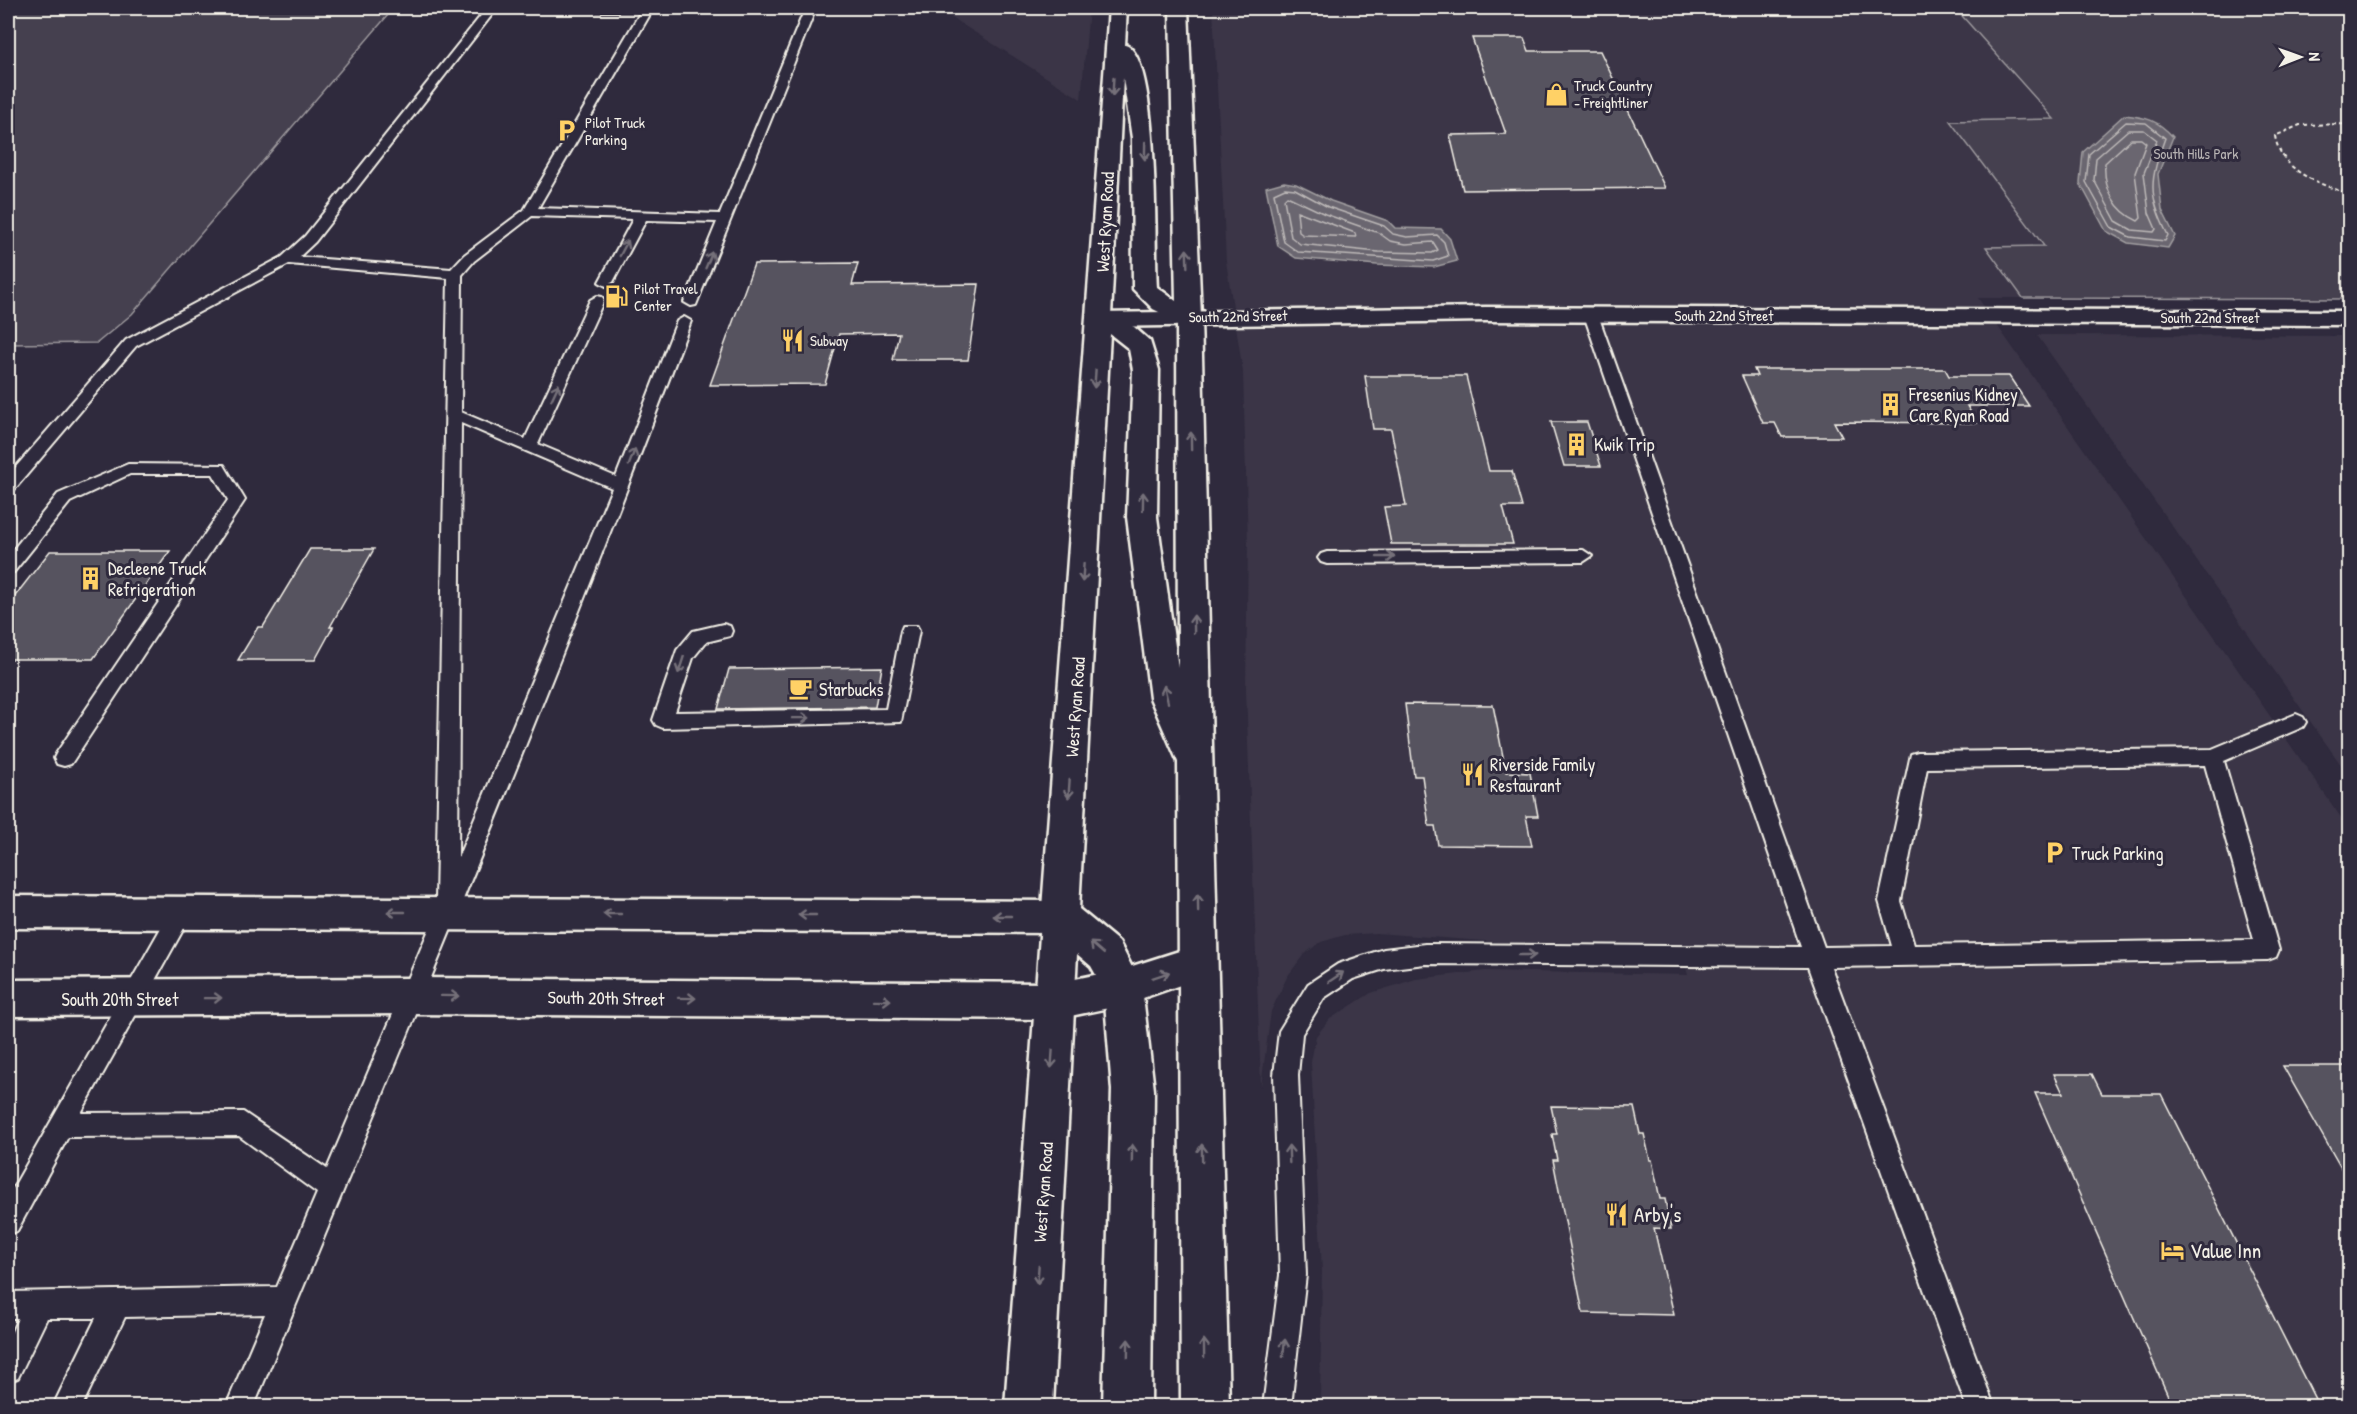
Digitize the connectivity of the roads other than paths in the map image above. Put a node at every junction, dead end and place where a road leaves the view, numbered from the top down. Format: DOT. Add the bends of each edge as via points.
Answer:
graph roads {
  1 [pos="648,8"];
  2 [pos="1118,8"];
  3 [pos="1164,8"];
  4 [pos="1179,8"];
  5 [pos="1116,34"];
  6 [pos="1181,44"];
  7 [pos="529,212"];
  8 [pos="642,215"];
  9 [pos="726,218"];
  10 [pos="287,260"];
  11 [pos="455,273"];
  12 [pos="606,282"];
  13 [pos="597,300"];
  14 [pos="692,302"];
  15 [pos="1591,315"];
  16 [pos="1189,316"];
  17 [pos="2349,318"];
  18 [pos="1099,320"];
  19 [pos="684,321"];
  20 [pos="453,414"];
  21 [pos="530,445"];
  22 [pos="8,486"];
  23 [pos="621,486"];
  24 [pos="1583,556"];
  25 [pos="1327,558"];
  26 [pos="8,568"];
  27 [pos="723,631"];
  28 [pos="910,631"];
  29 [pos="2296,722"];
  30 [pos="2213,757"];
  31 [pos="64,758"];
  32 [pos="1196,767"];
  33 [pos="8,912"];
  34 [pos="182,912"];
  35 [pos="447,913"];
  36 [pos="1061,917"];
  37 [pos="1906,956"];
  38 [pos="1816,957"];
  39 [pos="1198,962"];
  40 [pos="1123,987"];
  41 [pos="411,996"];
  42 [pos="8,998"];
  43 [pos="131,999"];
  44 [pos="1056,1001"];
  45 [pos="61,1125"];
  46 [pos="331,1188"];
  47 [pos="8,1222"];
  48 [pos="284,1300"];
  49 [pos="117,1304"];
  50 [pos="8,1305"];
  51 [pos="39,1305"];
  52 [pos="8,1368"];
  53 [pos="67,1407"];
  54 [pos="240,1407"];
  55 [pos="1029,1407"];
  56 [pos="1127,1407"];
  57 [pos="1205,1407"];
  58 [pos="1277,1407"];
  59 [pos="1980,1407"];
  1 -- 7 [label="lane"];
  1 -- 9 [label="lane" via="811,8"];
  1 -- 10 [label="lane" via="492,8 310,238"];
  2 -- 5 [label="main road, West Ryan Road"];
  3 -- 6 [label="main road"];
  4 -- 6 [label="main road"];
  5 -- 16 [label="main road, one-way" via="1131,67 1145,140 1145,289 1162,304"];
  5 -- 18 [label="main road, West Ryan Road, one-way"];
  16 -- 6 [label="main road, one-way"];
  7 -- 8 [label="lane"];
  7 -- 11 [label="lane"];
  8 -- 9 [label="lane"];
  12 -- 8 [label="lane, one-way"];
  14 -- 9 [label="lane, one-way"];
  10 -- 11 [label="lane"];
  10 -- 22 [label="lane" via="131,343"];
  11 -- 20 [label="lane"];
  21 -- 13 [label="lane, one-way"];
  15 -- 16 [label="main road, South 22nd Street"];
  15 -- 17 [label="main road, South 22nd Street"];
  15 -- 38 [label="lane"];
  16 -- 18 [label="main road, South 22nd Street"];
  32 -- 16 [label="main road, one-way"];
  32 -- 18 [label="main road, one-way" via="1166,698 1142,517 1146,370 1141,346 1125,332"];
  18 -- 36 [label="main road, West Ryan Road, one-way"];
  23 -- 19 [label="lane, one-way"];
  20 -- 21 [label="lane"];
  20 -- 35 [label="lane"];
  21 -- 23 [label="lane"];
  23 -- 35 [label="lane"];
  25 -- 24 [label="lane, one-way"];
  26 -- 31 [label="lane" via="64,498 128,469 218,469 237,500"];
  27 -- 28 [label="lane, one-way" via="700,636 684,655 663,720 894,717"];
  29 -- 30 [label="lane"];
  30 -- 37 [label="lane" via="1918,760 1890,901"];
  30 -- 37 [label="lane" via="2268,950"];
  39 -- 32 [label="main road, one-way"];
  33 -- 34 [label="main road"];
  35 -- 34 [label="main road, one-way"];
  34 -- 43 [label="lane"];
  36 -- 35 [label="main road, one-way"];
  35 -- 41 [label="lane"];
  40 -- 36 [label="main road, one-way" via="1105,954"];
  36 -- 44 [label="main road, West Ryan Road"];
  37 -- 38 [label="lane"];
  58 -- 38 [label="lane, one-way" via="1293,1275 1286,1075 1291,1031 1316,991 1346,971 1384,959 1425,954"];
  38 -- 59 [label="lane"];
  40 -- 39 [label="main road, South 20th Street, one-way"];
  57 -- 39 [label="main road, one-way"];
  40 -- 44 [label="main road, South 20th Street"];
  56 -- 40 [label="main road, one-way" via="1133,1090"];
  43 -- 41 [label="main road, South 20th Street, one-way"];
  41 -- 44 [label="main road, South 20th Street, one-way"];
  41 -- 46 [label="lane"];
  42 -- 43 [label="main road, South 20th Street"];
  43 -- 45 [label="lane"];
  44 -- 55 [label="main road, West Ryan Road, one-way"];
  45 -- 46 [label="lane" via="243,1124"];
  45 -- 47 [label="lane"];
  46 -- 48 [label="lane"];
  48 -- 49 [label="lane"];
  48 -- 54 [label="lane"];
  49 -- 51 [label="lane"];
  49 -- 53 [label="lane"];
  50 -- 51 [label="lane"];
  51 -- 52 [label="lane"];
}
